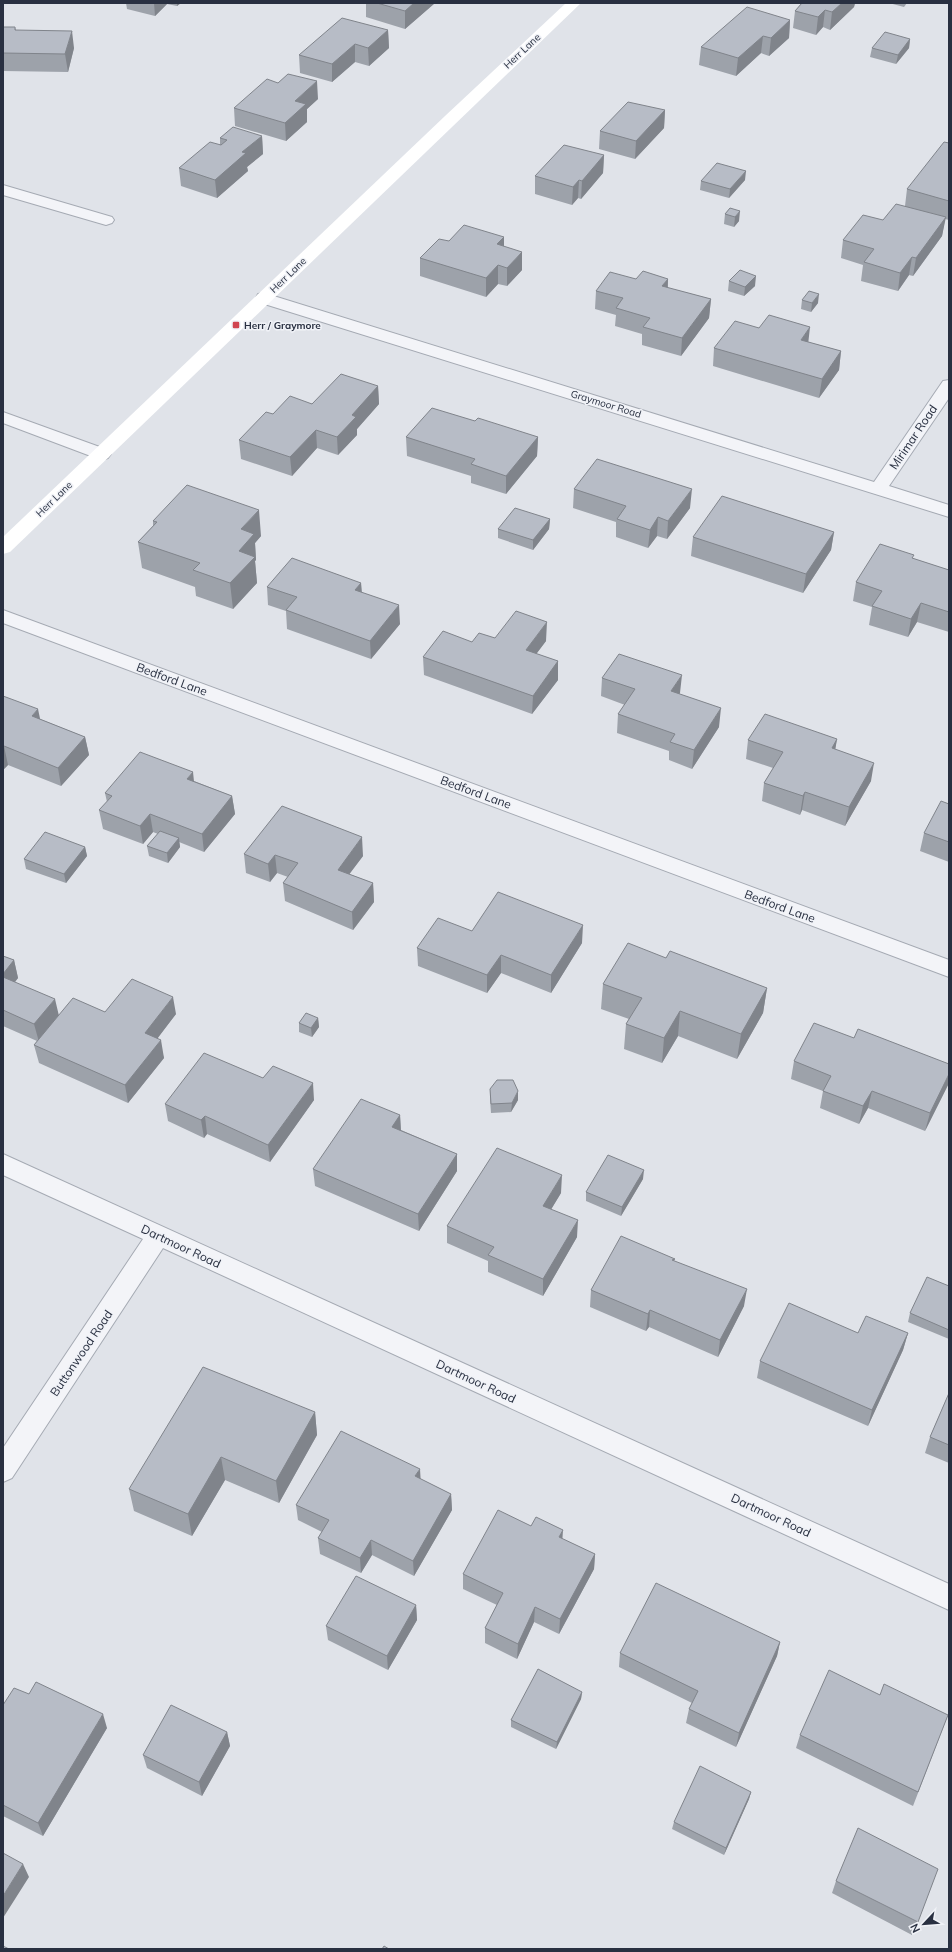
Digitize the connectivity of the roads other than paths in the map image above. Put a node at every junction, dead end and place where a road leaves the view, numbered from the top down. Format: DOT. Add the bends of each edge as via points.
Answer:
graph roads {
  1 [pos="574,3"];
  2 [pos="3,190"];
  3 [pos="106,220"];
  4 [pos="264,298"];
  5 [pos="949,385"];
  6 [pos="3,417"];
  7 [pos="102,454"];
  8 [pos="878,489"];
  9 [pos="949,511"];
  10 [pos="3,548"];
  11 [pos="3,616"];
  12 [pos="949,969"];
  13 [pos="3,1164"];
  14 [pos="158,1236"];
  15 [pos="3,1470"];
  16 [pos="949,1597"];
  1 -- 4 [label="main road, Herr Lane"];
  2 -- 3 [label="street"];
  4 -- 7 [label="main road, Herr Lane"];
  4 -- 8 [label="street, Graymoor Road"];
  5 -- 8 [label="street, Mirimar Road"];
  6 -- 7 [label="street"];
  7 -- 10 [label="main road, Herr Lane"];
  8 -- 9 [label="street, Graymoor Road"];
  11 -- 12 [label="street, Bedford Lane"];
  13 -- 14 [label="street, Dartmoor Road"];
  14 -- 15 [label="street, Buttonwood Road"];
  14 -- 16 [label="street, Dartmoor Road"];
}
